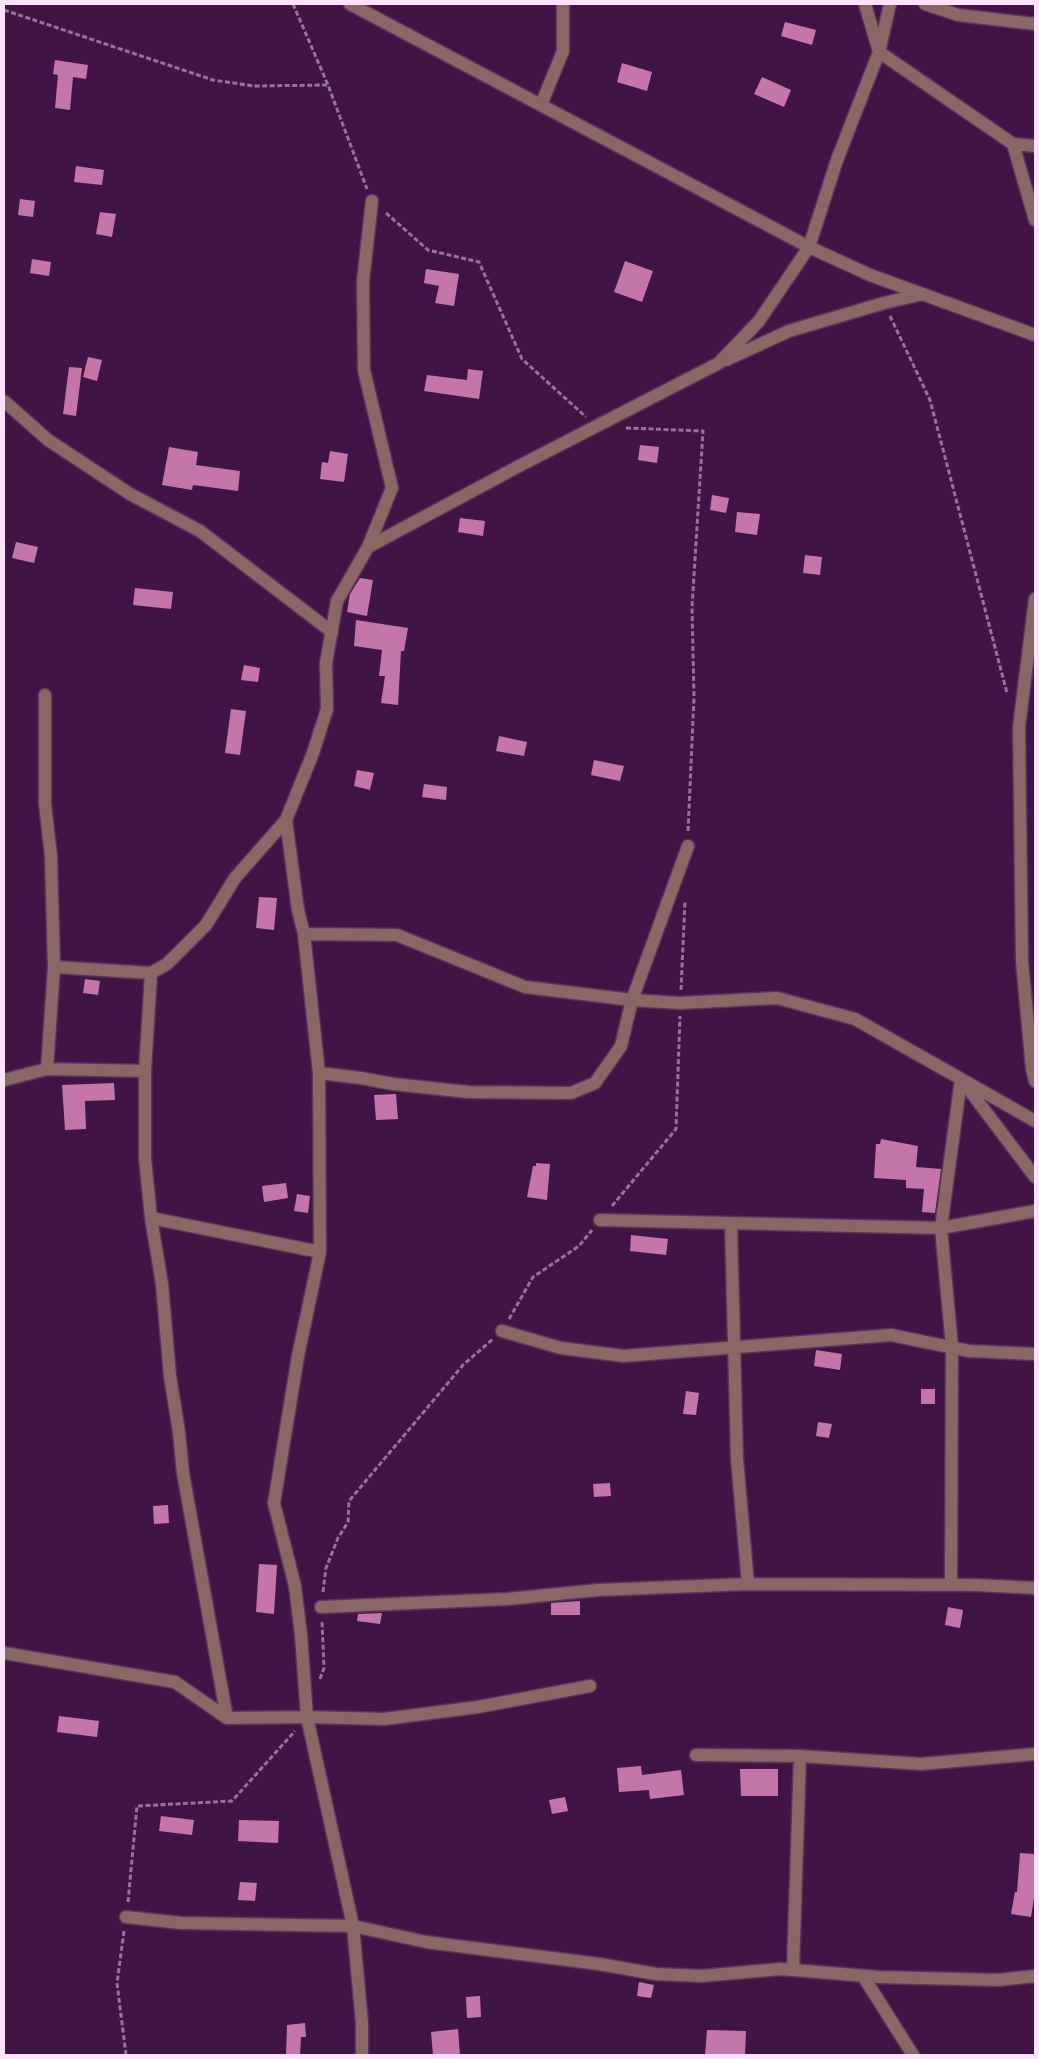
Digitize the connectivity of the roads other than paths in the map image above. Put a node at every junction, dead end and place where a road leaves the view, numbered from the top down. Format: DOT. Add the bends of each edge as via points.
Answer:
graph roads {
  1 [pos="350,4"];
  2 [pos="563,4"];
  3 [pos="865,4"];
  4 [pos="890,4"];
  5 [pos="925,4"];
  6 [pos="1035,24"];
  7 [pos="879,52"];
  8 [pos="541,105"];
  9 [pos="1013,144"];
  10 [pos="1035,146"];
  11 [pos="372,201"];
  12 [pos="1035,220"];
  13 [pos="809,247"];
  14 [pos="923,294"];
  15 [pos="1035,335"];
  16 [pos="719,363"];
  17 [pos="4,401"];
  18 [pos="368,547"];
  19 [pos="1035,599"];
  20 [pos="332,632"];
  21 [pos="45,695"];
  22 [pos="286,820"];
  23 [pos="688,846"];
  24 [pos="304,934"];
  25 [pos="54,967"];
  26 [pos="151,973"];
  27 [pos="632,1000"];
  28 [pos="47,1069"];
  29 [pos="145,1071"];
  30 [pos="319,1073"];
  31 [pos="961,1078"];
  32 [pos="4,1080"];
  33 [pos="1035,1081"];
  34 [pos="1035,1121"];
  35 [pos="1035,1176"];
  36 [pos="1035,1210"];
  37 [pos="151,1218"];
  38 [pos="600,1220"];
  39 [pos="731,1224"];
  40 [pos="940,1228"];
  41 [pos="320,1252"];
  42 [pos="502,1331"];
  43 [pos="735,1347"];
  44 [pos="952,1347"];
  45 [pos="1035,1354"];
  46 [pos="748,1584"];
  47 [pos="951,1585"];
  48 [pos="1035,1588"];
  49 [pos="321,1607"];
  50 [pos="4,1653"];
  51 [pos="590,1686"];
  52 [pos="227,1718"];
  53 [pos="307,1718"];
  54 [pos="1035,1754"];
  55 [pos="696,1755"];
  56 [pos="800,1756"];
  57 [pos="126,1917"];
  58 [pos="354,1926"];
  59 [pos="793,1969"];
  60 [pos="863,1976"];
  61 [pos="1035,1976"];
  62 [pos="362,2055"];
  63 [pos="913,2055"];
  1 -- 8 [label="street"];
  2 -- 8 [label="street" via="563,51"];
  3 -- 7 [label="street"];
  4 -- 7 [label="street"];
  5 -- 6 [label="street" via="958,15"];
  7 -- 9 [label="street"];
  7 -- 13 [label="street" via="837,160"];
  8 -- 13 [label="street"];
  9 -- 10 [label="street"];
  9 -- 12 [label="street"];
  11 -- 18 [label="street" via="362,281 364,370 392,488"];
  13 -- 14 [label="street" via="870,275"];
  13 -- 16 [label="street" via="759,321"];
  14 -- 15 [label="street"];
  14 -- 16 [label="street" via="789,331"];
  16 -- 18 [label="street"];
  17 -- 20 [label="street" via="48,440 130,494 200,531"];
  18 -- 20 [label="street" via="337,601"];
  19 -- 33 [label="street" via="1019,727 1022,962"];
  20 -- 22 [label="street" via="326,663 327,709"];
  21 -- 25 [label="street" via="45,804 51,856"];
  22 -- 24 [label="street"];
  22 -- 26 [label="street" via="235,878 206,925 167,964"];
  23 -- 27 [label="street"];
  24 -- 27 [label="street" via="397,935 525,987"];
  24 -- 30 [label="street"];
  25 -- 26 [label="street"];
  25 -- 28 [label="street"];
  26 -- 29 [label="street"];
  27 -- 30 [label="street" via="621,1046 594,1083 571,1093 468,1092"];
  27 -- 31 [label="street" via="680,1004 777,998 855,1019"];
  28 -- 29 [label="street"];
  28 -- 32 [label="street"];
  29 -- 37 [label="street" via="145,1158"];
  30 -- 41 [label="street"];
  31 -- 34 [label="street"];
  31 -- 35 [label="street"];
  31 -- 40 [label="street"];
  36 -- 40 [label="street"];
  37 -- 41 [label="street"];
  37 -- 52 [label="street" via="162,1284 183,1473"];
  38 -- 39 [label="street"];
  39 -- 40 [label="street"];
  39 -- 43 [label="street"];
  40 -- 44 [label="street"];
  41 -- 53 [label="street" via="298,1356 274,1503 295,1586"];
  42 -- 43 [label="street" via="561,1348 624,1356"];
  43 -- 44 [label="street" via="891,1335"];
  43 -- 46 [label="street" via="737,1459"];
  44 -- 45 [label="street" via="969,1351"];
  44 -- 47 [label="street"];
  46 -- 47 [label="street"];
  46 -- 49 [label="street"];
  47 -- 48 [label="street"];
  50 -- 52 [label="street" via="176,1682"];
  51 -- 53 [label="street" via="478,1707 384,1719"];
  52 -- 53 [label="street"];
  53 -- 58 [label="street"];
  54 -- 56 [label="street" via="921,1764"];
  55 -- 56 [label="street"];
  56 -- 59 [label="street"];
  57 -- 58 [label="street" via="181,1923"];
  58 -- 59 [label="street" via="426,1942 656,1974 701,1976"];
  58 -- 62 [label="street"];
  59 -- 60 [label="street"];
  60 -- 61 [label="street" via="998,1980"];
  60 -- 63 [label="street"];
}
